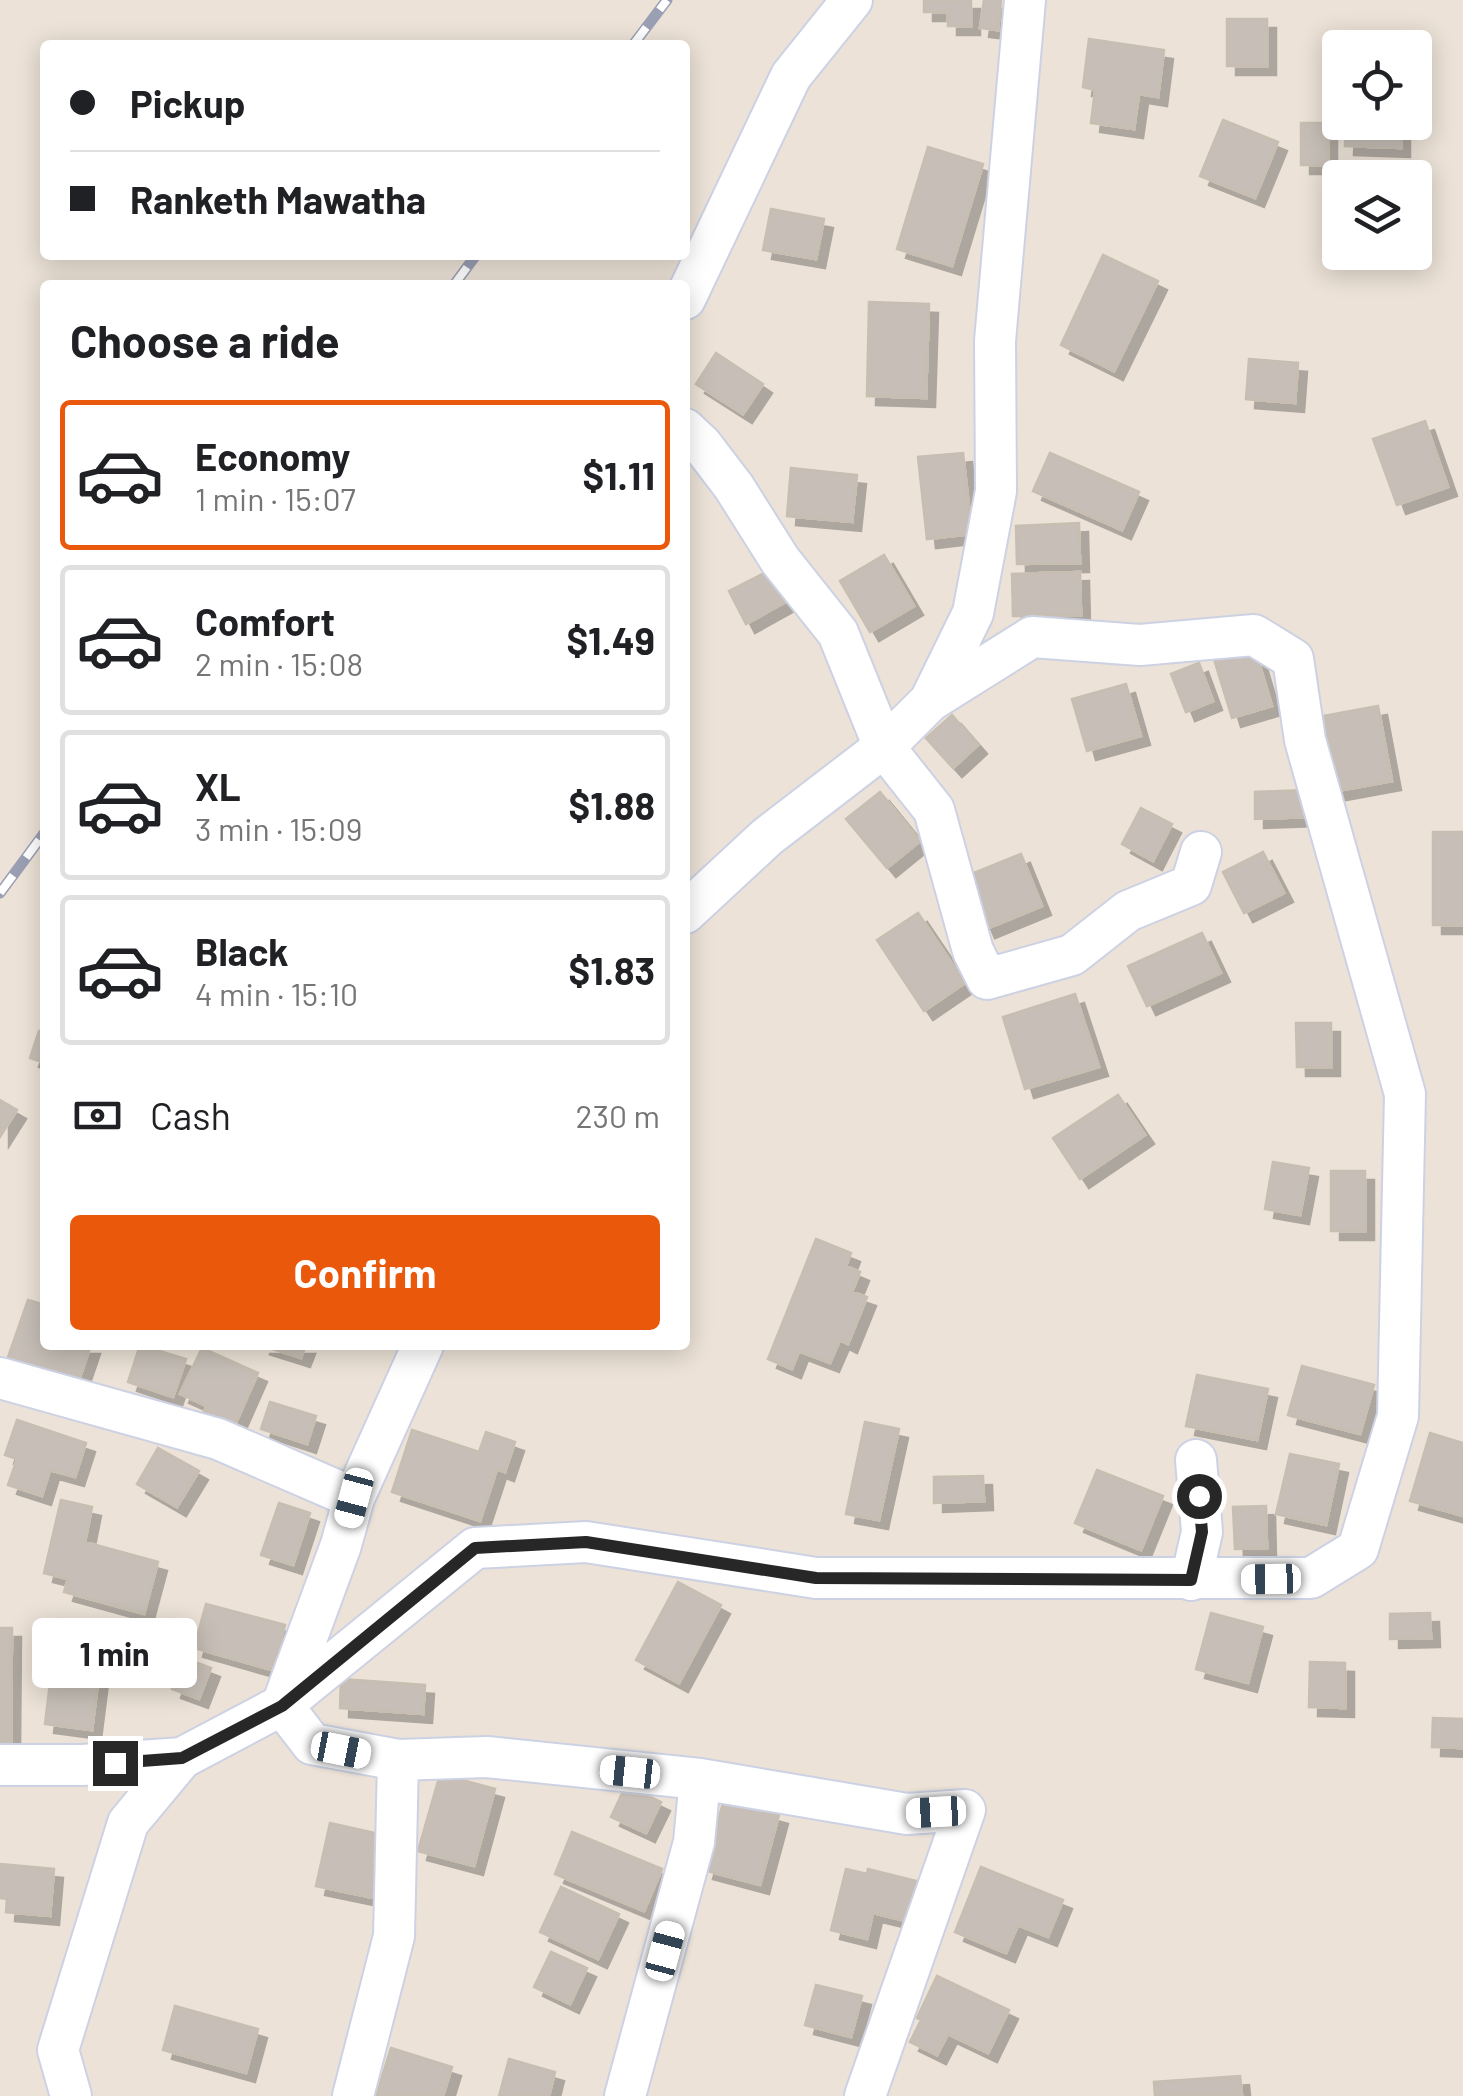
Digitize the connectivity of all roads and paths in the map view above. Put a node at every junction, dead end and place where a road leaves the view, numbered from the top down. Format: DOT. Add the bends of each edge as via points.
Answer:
graph roads {
  1 [pos="852,0"];
  2 [pos="1025,0"];
  3 [pos="690,289"];
  4 [pos="690,434"];
  5 [pos="930,701"];
  6 [pos="884,747"];
  7 [pos="1201,852"];
  8 [pos="690,908"];
  9 [pos="421,1350"];
  10 [pos="0,1378"];
  11 [pos="1196,1460"];
  12 [pos="354,1498"];
  13 [pos="1191,1580"];
  14 [pos="282,1706"];
  15 [pos="182,1758"];
  16 [pos="398,1760"];
  17 [pos="0,1765"];
  18 [pos="700,1780"];
  19 [pos="51,2096"];
  20 [pos="71,2096"];
  21 [pos="353,2096"];
  22 [pos="625,2096"];
  23 [pos="865,2096"];
  1 -- 3 [label="street" via="791,76"];
  2 -- 5 [label="street" via="995,341 996,491 973,613"];
  4 -- 6 [label="street" via="838,634"];
  5 -- 6 [label="street"];
  5 -- 13 [label="street" via="1032,636 1140,645 1254,635 1293,658 1305,740 1405,1094 1398,1416 1358,1549 1311,1578"];
  6 -- 7 [label="street" via="934,810 987,979 1072,955 1128,911 1191,885"];
  6 -- 8 [label="street" via="767,837"];
  9 -- 12 [label="street"];
  10 -- 12 [label="street" via="218,1439"];
  11 -- 13 [label="street" via="1202,1532"];
  12 -- 14 [label="street"];
  13 -- 14 [label="street" via="816,1578 586,1542 475,1548"];
  14 -- 15 [label="street"];
  14 -- 16 [label="street" via="312,1744"];
  15 -- 17 [label="street"];
  15 -- 20 [label="street" via="128,1823 58,2050"];
  16 -- 18 [label="street" via="488,1757"];
  16 -- 21 [label="street" via="394,1936"];
  18 -- 22 [label="street" via="694,1842"];
  18 -- 23 [label="street" via="907,1814 966,1810"];
  19 -- 20 [label="street"];
}
